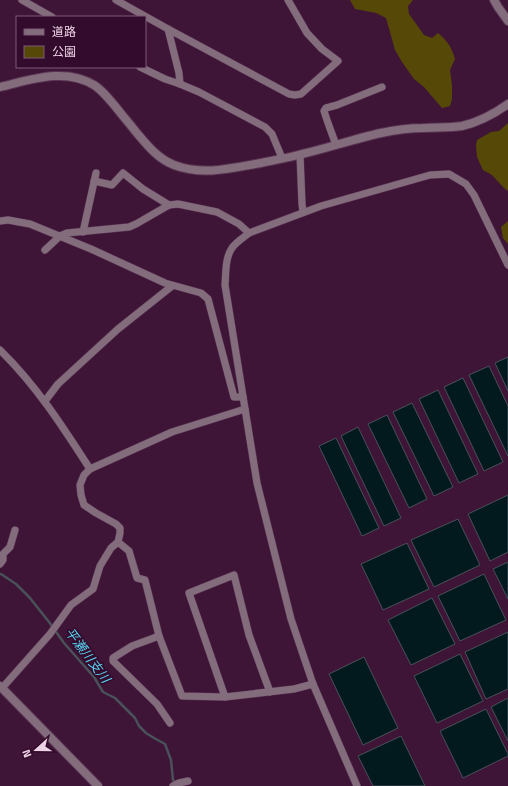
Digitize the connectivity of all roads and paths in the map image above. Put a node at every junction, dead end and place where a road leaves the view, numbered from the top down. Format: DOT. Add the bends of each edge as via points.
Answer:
graph roads {
  1 [pos="22,0"];
  2 [pos="116,0"];
  3 [pos="288,0"];
  4 [pos="494,0"];
  5 [pos="50,16"];
  6 [pos="145,16"];
  7 [pos="146,17"];
  8 [pos="508,21"];
  9 [pos="168,29"];
  10 [pos="142,68"];
  11 [pos="180,84"];
  12 [pos="0,87"];
  13 [pos="382,87"];
  14 [pos="508,104"];
  15 [pos="336,145"];
  16 [pos="300,155"];
  17 [pos="282,158"];
  18 [pos="96,173"];
  19 [pos="94,181"];
  20 [pos="169,205"];
  21 [pos="304,212"];
  22 [pos="0,220"];
  23 [pos="83,232"];
  24 [pos="249,233"];
  25 [pos="60,236"];
  26 [pos="45,250"];
  27 [pos="508,265"];
  28 [pos="172,286"];
  29 [pos="0,350"];
  30 [pos="243,397"];
  31 [pos="45,401"];
  32 [pos="245,410"];
  33 [pos="90,469"];
  34 [pos="15,530"];
  35 [pos="118,542"];
  36 [pos="0,564"];
  37 [pos="159,636"];
  38 [pos="313,684"];
  39 [pos="2,687"];
  40 [pos="270,692"];
  41 [pos="225,697"];
  42 [pos="170,723"];
  43 [pos="188,781"];
  44 [pos="175,785"];
  45 [pos="98,786"];
  46 [pos="357,786"];
  1 -- 5 [label="street"];
  2 -- 6 [label="street"];
  3 -- 9 [label="street" via="307,33 322,50 338,61 302,94 295,96"];
  4 -- 8 [label="street"];
  7 -- 9 [label="street"];
  9 -- 11 [label="street"];
  10 -- 11 [label="street"];
  11 -- 17 [label="street" via="264,127 272,134"];
  12 -- 17 [label="street" via="52,76 70,76 86,81 105,95 147,146 173,165 202,170 231,169"];
  13 -- 15 [label="street" via="326,108 324,111"];
  14 -- 15 [label="street" via="494,114 463,125 400,129"];
  15 -- 16 [label="street"];
  16 -- 17 [label="street"];
  16 -- 21 [label="street"];
  18 -- 19 [label="street"];
  19 -- 20 [label="street" via="112,185 123,173"];
  19 -- 23 [label="street"];
  20 -- 23 [label="street" via="129,227"];
  20 -- 24 [label="street" via="178,204 217,212 239,224"];
  21 -- 24 [label="street"];
  21 -- 27 [label="street" via="430,176 449,174 466,184 474,195"];
  22 -- 25 [label="street" via="30,224"];
  23 -- 25 [label="street"];
  24 -- 30 [label="street" via="232,248 226,262 225,285"];
  25 -- 26 [label="street"];
  25 -- 28 [label="street"];
  28 -- 30 [label="street" via="201,293 208,299 234,398"];
  28 -- 31 [label="street" via="118,328 58,384"];
  29 -- 31 [label="street"];
  30 -- 32 [label="street"];
  31 -- 33 [label="street"];
  32 -- 33 [label="street" via="172,432"];
  32 -- 38 [label="street" via="258,483 291,618"];
  33 -- 35 [label="street" via="80,485 84,505 120,528"];
  34 -- 36 [label="street" via="10,547 3,554"];
  35 -- 37 [label="street" via="129,551 137,578 145,580"];
  35 -- 39 [label="street" via="100,566 93,589 70,605 54,629"];
  37 -- 41 [label="street" via="182,696"];
  37 -- 42 [label="street" via="132,646 113,658 113,661 157,704"];
  38 -- 40 [label="street"];
  38 -- 46 [label="street"];
  39 -- 45 [label="street"];
  40 -- 41 [label="street"];
  40 -- 41 [label="street" via="249,635 234,575 189,593"];
  43 -- 44 [label="street"];
}
